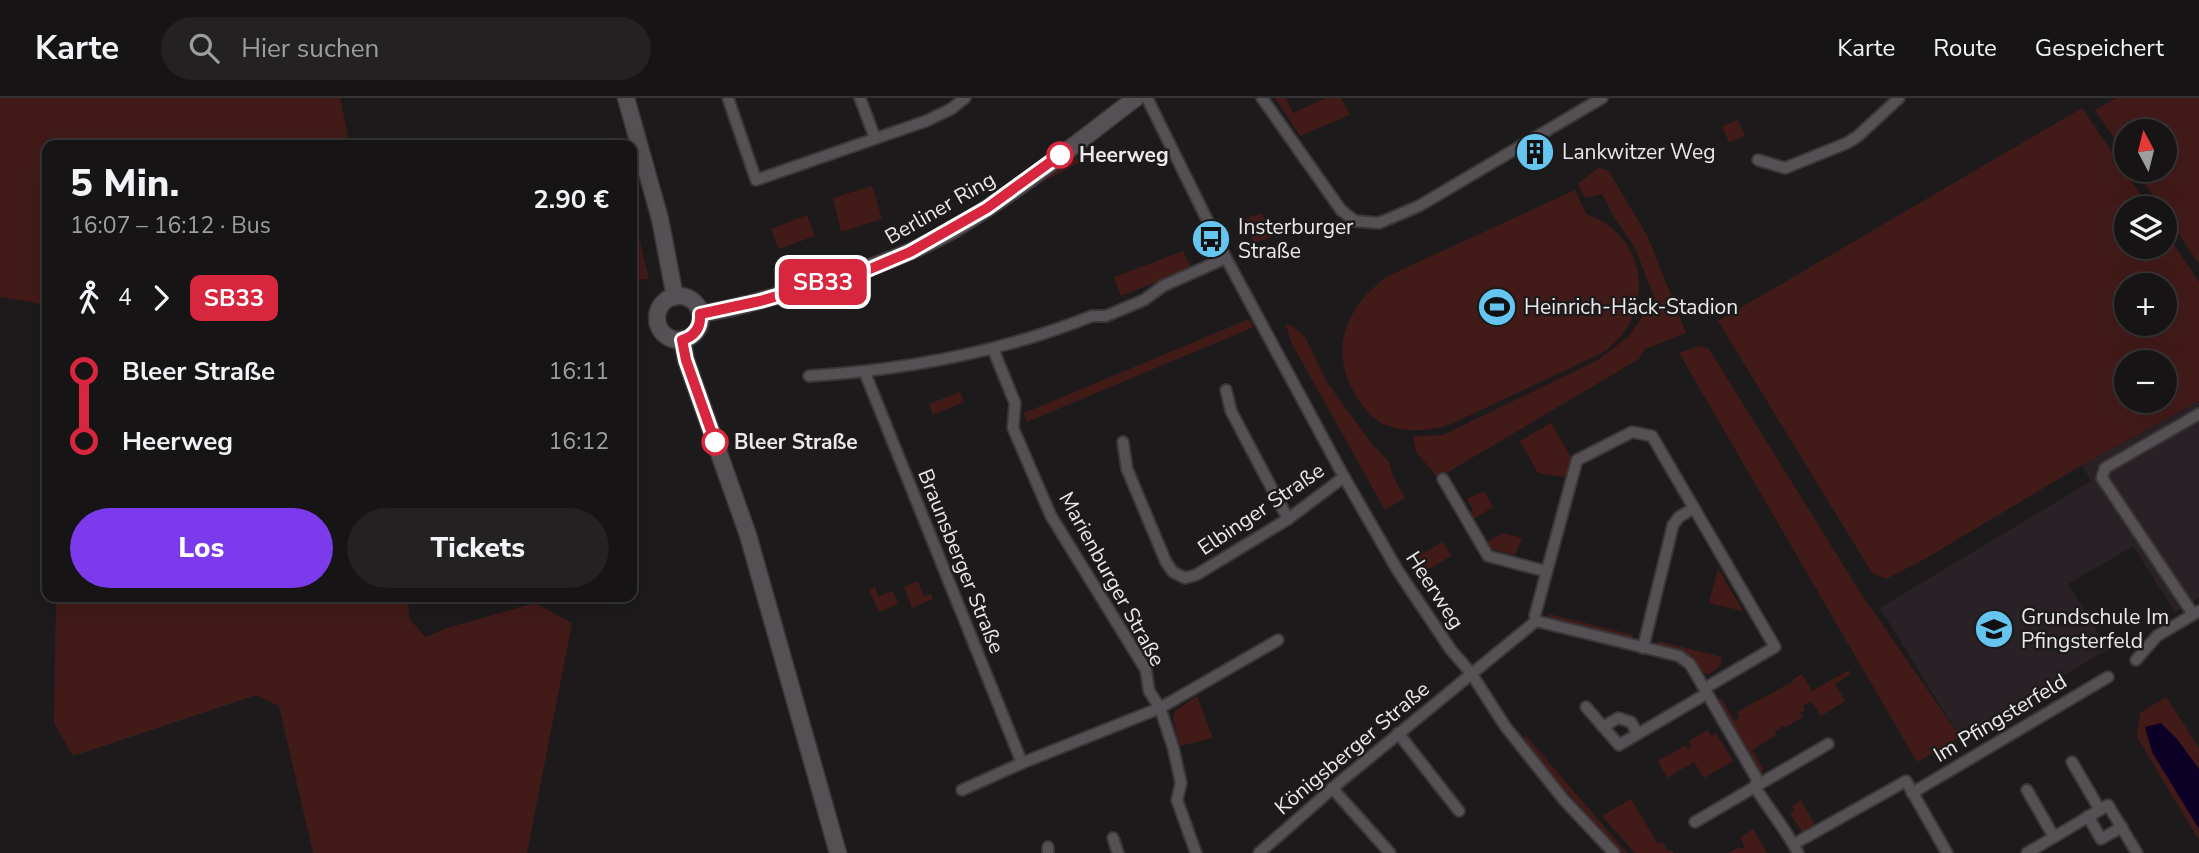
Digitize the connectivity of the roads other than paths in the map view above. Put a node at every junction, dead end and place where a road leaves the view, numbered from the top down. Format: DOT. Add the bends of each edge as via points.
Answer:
graph roads {
  1 [pos="626,98"];
  2 [pos="728,98"];
  3 [pos="860,98"];
  4 [pos="965,98"];
  5 [pos="1136,98"];
  6 [pos="1147,98"];
  7 [pos="1262,98"];
  8 [pos="1602,98"];
  9 [pos="1899,98"];
  10 [pos="875,138"];
  11 [pos="1758,160"];
  12 [pos="1226,258"];
  13 [pos="675,297"];
  14 [pos="700,314"];
  15 [pos="682,340"];
  16 [pos="993,349"];
  17 [pos="865,373"];
  18 [pos="809,376"];
  19 [pos="1226,390"];
  20 [pos="2199,414"];
  21 [pos="1123,442"];
  22 [pos="1344,477"];
  23 [pos="1443,479"];
  24 [pos="1694,508"];
  25 [pos="1288,519"];
  26 [pos="1545,571"];
  27 [pos="2196,612"];
  28 [pos="1536,621"];
  29 [pos="1278,640"];
  30 [pos="1643,648"];
  31 [pos="2136,660"];
  32 [pos="1471,673"];
  33 [pos="2108,677"];
  34 [pos="1705,691"];
  35 [pos="1587,707"];
  36 [pos="1160,708"];
  37 [pos="1604,727"];
  38 [pos="1398,733"];
  39 [pos="1638,734"];
  40 [pos="1828,744"];
  41 [pos="2072,762"];
  42 [pos="1022,763"];
  43 [pos="1755,787"];
  44 [pos="1332,789"];
  45 [pos="962,790"];
  46 [pos="2027,790"];
  47 [pos="1912,793"];
  48 [pos="2100,810"];
  49 [pos="1459,811"];
  50 [pos="2088,816"];
  51 [pos="1695,822"];
  52 [pos="2122,827"];
  53 [pos="2054,837"];
  54 [pos="1113,838"];
  55 [pos="1796,849"];
  56 [pos="838,853"];
  57 [pos="1118,853"];
  58 [pos="1196,853"];
  59 [pos="1258,853"];
  60 [pos="1390,853"];
  61 [pos="1614,853"];
  62 [pos="1947,853"];
  63 [pos="2027,853"];
  64 [pos="2137,853"];
  1 -- 13 [label="street" via="660,219"];
  2 -- 10 [label="street" via="756,180"];
  3 -- 10 [label="street"];
  4 -- 10 [label="street" via="926,121"];
  5 -- 14 [label="street, Berliner Ring" via="1008,194 910,252 857,273"];
  6 -- 12 [label="street, Heerweg"];
  7 -- 8 [label="street" via="1341,210 1355,222 1367,224 1419,206"];
  9 -- 11 [label="street" via="1847,143 1785,168"];
  12 -- 16 [label="street" via="1106,316 1092,316"];
  12 -- 22 [label="street, Heerweg"];
  13 -- 14 [label="street" via="691,300"];
  13 -- 15 [label="street" via="660,307 658,324 665,335"];
  14 -- 15 [label="street" via="698,328"];
  15 -- 56 [label="street" via="748,535"];
  16 -- 17 [label="street"];
  16 -- 36 [label="street, Marienburger Straße" via="1014,403 1013,428 1051,516 1146,670 1149,691"];
  17 -- 18 [label="street"];
  17 -- 42 [label="street, Braunsberger Straße"];
  19 -- 25 [label="street" via="1231,411"];
  20 -- 27 [label="street" via="2105,468 2102,478"];
  21 -- 25 [label="street, Elbinger Straße" via="1127,469 1166,562 1185,578"];
  22 -- 25 [label="street, Elbinger Straße"];
  22 -- 32 [label="street, Heerweg" via="1398,570"];
  23 -- 26 [label="street" via="1488,556"];
  24 -- 26 [label="street" via="1652,436 1632,432 1577,460"];
  24 -- 30 [label="street" via="1673,525"];
  24 -- 34 [label="street" via="1775,647"];
  26 -- 28 [label="street"];
  27 -- 31 [label="street" via="2157,636"];
  28 -- 30 [label="street"];
  28 -- 32 [label="street, Königsberger Straße"];
  29 -- 36 [label="street"];
  30 -- 34 [label="street" via="1679,656 1690,664"];
  32 -- 38 [label="street, Königsberger Straße"];
  32 -- 61 [label="street, Heerweg" via="1531,759"];
  33 -- 47 [label="street, Im Pfingsterfeld"];
  34 -- 39 [label="street"];
  34 -- 43 [label="street" via="1757,779"];
  35 -- 37 [label="street"];
  36 -- 42 [label="street"];
  36 -- 58 [label="street, Marienburger Straße" via="1181,783 1177,800"];
  37 -- 39 [label="street" via="1618,718 1631,722"];
  37 -- 39 [label="street" via="1619,745"];
  38 -- 44 [label="street, Königsberger Straße"];
  38 -- 49 [label="street"];
  40 -- 43 [label="street"];
  41 -- 48 [label="street"];
  42 -- 45 [label="street"];
  43 -- 51 [label="street"];
  43 -- 55 [label="street"];
  44 -- 59 [label="street, Königsberger Straße"];
  44 -- 60 [label="street"];
  46 -- 53 [label="street"];
  47 -- 55 [label="street" via="1906,781"];
  47 -- 62 [label="street"];
  48 -- 50 [label="street"];
  48 -- 52 [label="street" via="2108,805"];
  50 -- 52 [label="street" via="2101,839"];
  50 -- 53 [label="street"];
  52 -- 64 [label="street"];
  53 -- 63 [label="street"];
  54 -- 57 [label="street"];
}
